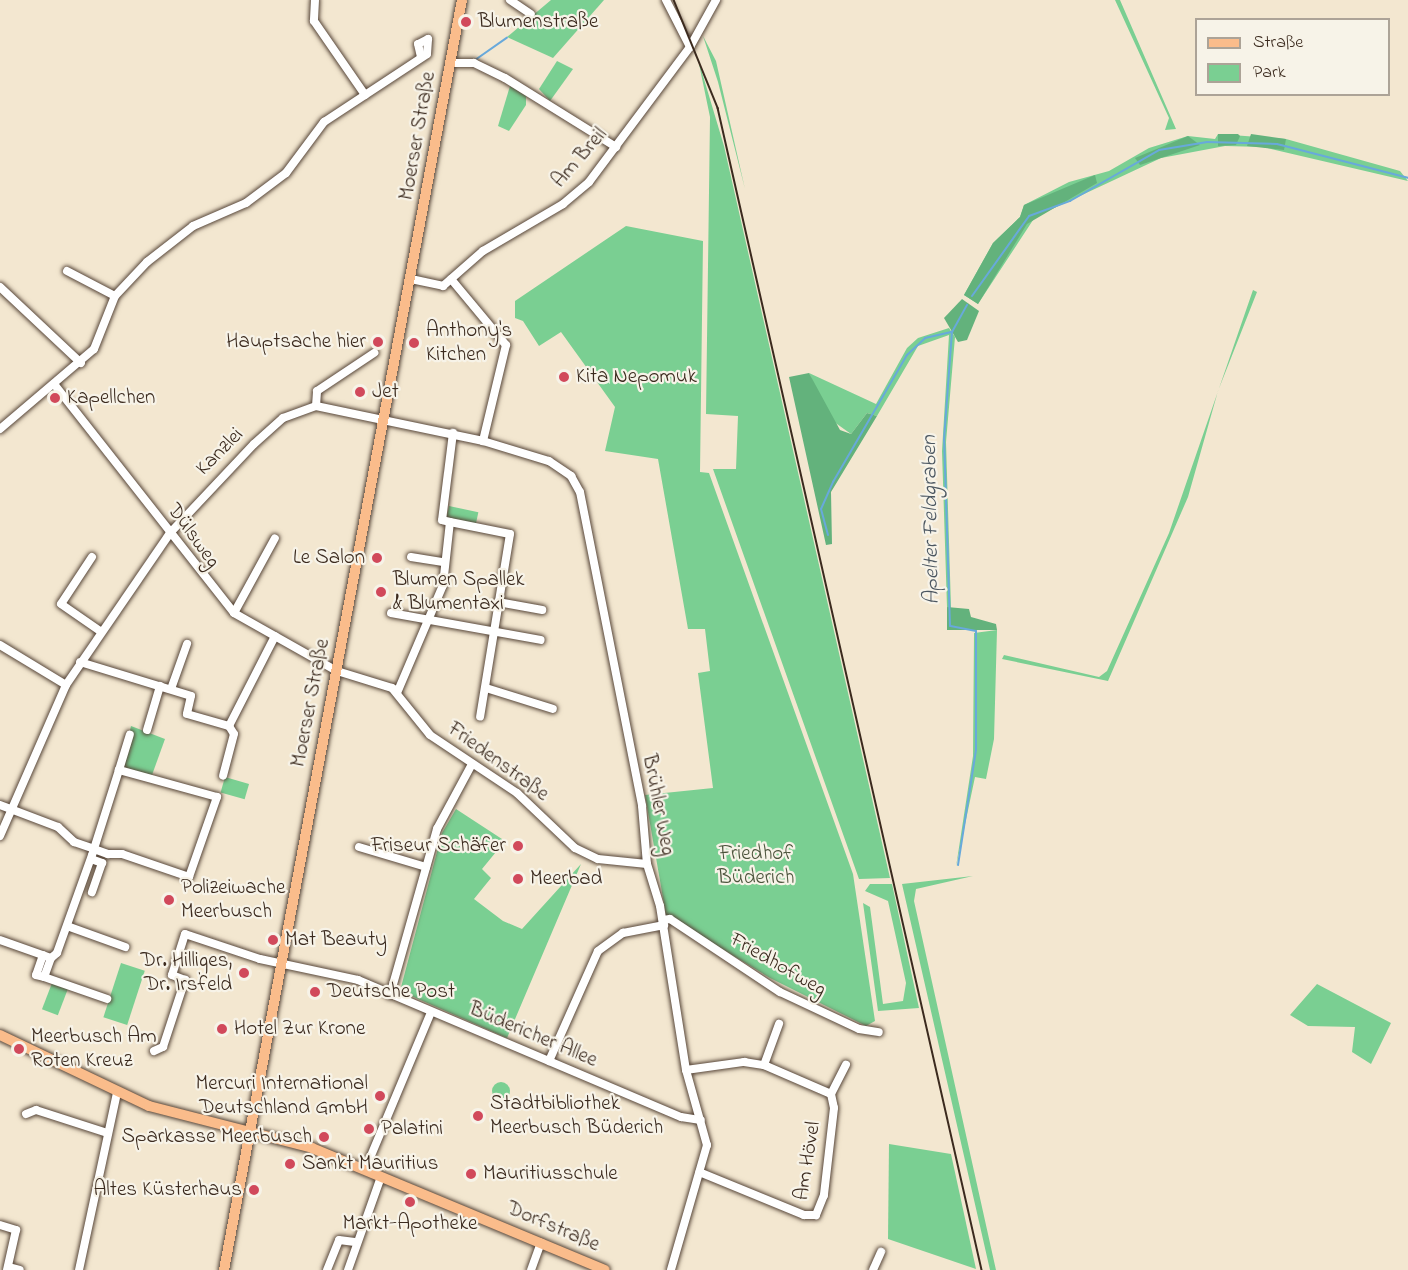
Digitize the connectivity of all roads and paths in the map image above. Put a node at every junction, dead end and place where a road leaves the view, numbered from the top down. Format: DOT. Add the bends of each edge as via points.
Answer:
graph roads {
  1 [pos="315,0"];
  2 [pos="462,0"];
  3 [pos="510,0"];
  4 [pos="666,0"];
  5 [pos="716,0"];
  6 [pos="531,14"];
  7 [pos="690,47"];
  8 [pos="421,57"];
  9 [pos="451,63"];
  10 [pos="365,95"];
  11 [pos="616,147"];
  12 [pos="67,271"];
  13 [pos="411,279"];
  14 [pos="451,279"];
  15 [pos="0,286"];
  16 [pos="115,297"];
  17 [pos="374,353"];
  18 [pos="81,363"];
  19 [pos="54,384"];
  20 [pos="316,406"];
  21 [pos="385,418"];
  22 [pos="0,429"];
  23 [pos="453,433"];
  24 [pos="483,441"];
  25 [pos="450,522"];
  26 [pos="170,533"];
  27 [pos="275,538"];
  28 [pos="92,557"];
  29 [pos="411,557"];
  30 [pos="442,562"];
  31 [pos="498,602"];
  32 [pos="542,610"];
  33 [pos="234,613"];
  34 [pos="391,613"];
  35 [pos="418,620"];
  36 [pos="430,622"];
  37 [pos="100,631"];
  38 [pos="420,632"];
  39 [pos="493,635"];
  40 [pos="275,636"];
  41 [pos="541,640"];
  42 [pos="187,644"];
  43 [pos="0,645"];
  44 [pos="80,662"];
  45 [pos="337,671"];
  46 [pos="66,685"];
  47 [pos="160,686"];
  48 [pos="486,688"];
  49 [pos="171,689"];
  50 [pos="398,693"];
  51 [pos="553,709"];
  52 [pos="480,717"];
  53 [pos="229,726"];
  54 [pos="147,730"];
  55 [pos="130,735"];
  56 [pos="472,764"];
  57 [pos="118,770"];
  58 [pos="223,776"];
  59 [pos="0,805"];
  60 [pos="11,810"];
  61 [pos="0,836"];
  62 [pos="359,847"];
  63 [pos="94,849"];
  64 [pos="91,859"];
  65 [pos="647,864"];
  66 [pos="426,867"];
  67 [pos="92,892"];
  68 [pos="663,923"];
  69 [pos="67,926"];
  70 [pos="0,940"];
  71 [pos="125,947"];
  72 [pos="47,956"];
  73 [pos="282,964"];
  74 [pos="390,995"];
  75 [pos="107,999"];
  76 [pos="431,1012"];
  77 [pos="779,1024"];
  78 [pos="879,1032"];
  79 [pos="0,1035"];
  80 [pos="153,1051"];
  81 [pos="549,1061"];
  82 [pos="764,1065"];
  83 [pos="846,1065"];
  84 [pos="686,1071"];
  85 [pos="117,1092"];
  86 [pos="831,1094"];
  87 [pos="26,1114"];
  88 [pos="701,1120"];
  89 [pos="107,1133"];
  90 [pos="250,1134"];
  91 [pos="365,1170"];
  92 [pos="699,1172"];
  93 [pos="381,1177"];
  94 [pos="0,1226"];
  95 [pos="355,1242"];
  96 [pos="541,1243"];
  97 [pos="881,1252"];
  98 [pos="8,1268"];
  99 [pos="20,1270"];
  100 [pos="78,1270"];
  101 [pos="224,1270"];
  102 [pos="327,1270"];
  103 [pos="348,1270"];
  104 [pos="531,1270"];
  105 [pos="605,1270"];
  106 [pos="671,1270"];
  107 [pos="873,1270"];
  1 -- 10 [label="street" via="314,21"];
  2 -- 9 [label="main road, Moerser Straße"];
  3 -- 6 [label="street"];
  4 -- 7 [label="street"];
  5 -- 7 [label="street, Am Breil"];
  7 -- 11 [label="street, Am Breil"];
  8 -- 10 [label="street"];
  9 -- 11 [label="street" via="474,63 506,78"];
  9 -- 13 [label="main road, Moerser Straße"];
  10 -- 16 [label="street" via="324,123 286,173 246,203 193,226 147,262"];
  11 -- 14 [label="street, Am Breil" via="563,204 483,251"];
  12 -- 16 [label="street"];
  13 -- 14 [label="street, Am Breil" via="443,286"];
  13 -- 21 [label="main road, Moerser Straße"];
  14 -- 24 [label="street" via="507,352"];
  15 -- 18 [label="street"];
  16 -- 18 [label="street" via="94,349"];
  17 -- 20 [label="street" via="317,391"];
  18 -- 19 [label="street"];
  19 -- 22 [label="street"];
  19 -- 26 [label="street, Dülsweg"];
  20 -- 21 [label="street"];
  20 -- 26 [label="street, Kanzlei" via="284,418 254,444"];
  21 -- 23 [label="street, Brühler Weg"];
  21 -- 45 [label="main road, Moerser Straße"];
  23 -- 24 [label="street, Brühler Weg"];
  23 -- 25 [label="street" via="441,520"];
  24 -- 65 [label="street, Brühler Weg" via="549,461 578,487 642,806"];
  25 -- 30 [label="street"];
  25 -- 31 [label="street" via="510,534"];
  26 -- 33 [label="street, Dülsweg"];
  26 -- 37 [label="street, Kanzlei"];
  27 -- 33 [label="street"];
  28 -- 37 [label="street" via="61,604"];
  29 -- 30 [label="street"];
  30 -- 36 [label="street" via="443,585 436,591"];
  31 -- 32 [label="street"];
  31 -- 39 [label="street"];
  33 -- 40 [label="street, Dülsweg"];
  34 -- 35 [label="street"];
  35 -- 36 [label="street"];
  35 -- 38 [label="street"];
  36 -- 38 [label="street"];
  36 -- 39 [label="street"];
  37 -- 44 [label="street, Kanzlei"];
  38 -- 50 [label="street"];
  39 -- 41 [label="street"];
  39 -- 48 [label="street"];
  40 -- 45 [label="street, Dülsweg"];
  40 -- 53 [label="street"];
  42 -- 49 [label="street"];
  43 -- 46 [label="street"];
  44 -- 46 [label="street, Kanzlei"];
  44 -- 47 [label="street"];
  45 -- 50 [label="street, Friedenstraße" via="382,683"];
  45 -- 73 [label="main road, Moerser Straße"];
  46 -- 60 [label="street, Kanzlei"];
  47 -- 49 [label="street"];
  47 -- 54 [label="street"];
  48 -- 51 [label="street"];
  48 -- 52 [label="street"];
  49 -- 53 [label="street" via="191,696 187,714"];
  50 -- 56 [label="street, Friedenstraße" via="430,735"];
  53 -- 58 [label="street" via="234,734"];
  55 -- 57 [label="street"];
  56 -- 65 [label="street, Friedenstraße" via="518,794 584,854"];
  56 -- 66 [label="street" via="437,829"];
  57 -- 63 [label="street"];
  57 -- 63 [label="street" via="217,797 189,877"];
  59 -- 60 [label="street"];
  60 -- 61 [label="street, Kanzlei"];
  60 -- 63 [label="street" via="58,827 74,842"];
  62 -- 66 [label="street"];
  63 -- 64 [label="street"];
  64 -- 67 [label="street" via="102,863"];
  64 -- 69 [label="street"];
  65 -- 68 [label="street, Brühler Weg" via="654,873"];
  66 -- 74 [label="street"];
  68 -- 78 [label="street, Friedhofweg" via="670,919 780,992 859,1029"];
  68 -- 81 [label="street" via="623,933 598,951"];
  68 -- 84 [label="street, Brühler Weg"];
  69 -- 71 [label="street"];
  69 -- 72 [label="street"];
  70 -- 72 [label="street"];
  72 -- 75 [label="street" via="36,975"];
  73 -- 74 [label="street, Büdericher Allee" via="344,976"];
  73 -- 80 [label="street, Büdericher Allee" via="185,934 172,975 185,980 163,1047"];
  73 -- 90 [label="main road, Moerser Straße"];
  74 -- 76 [label="street, Büdericher Allee"];
  76 -- 81 [label="street, Büdericher Allee"];
  76 -- 91 [label="street"];
  77 -- 82 [label="street"];
  79 -- 85 [label="main road, Dorfstraße"];
  81 -- 88 [label="street, Büdericher Allee" via="681,1117"];
  82 -- 84 [label="street, Am Hövel" via="744,1062"];
  82 -- 86 [label="street, Am Hövel"];
  83 -- 86 [label="street, Am Hövel"];
  84 -- 88 [label="street, Brühler Weg"];
  85 -- 89 [label="street"];
  85 -- 90 [label="main road, Dorfstraße" via="194,1121"];
  86 -- 92 [label="street, Am Hövel" via="824,1195 816,1215 804,1215"];
  87 -- 89 [label="street" via="36,1110"];
  88 -- 92 [label="street, Brühler Weg" via="707,1145"];
  89 -- 100 [label="street"];
  90 -- 91 [label="main road, Dorfstraße" via="293,1141"];
  90 -- 101 [label="main road, Moerser Straße"];
  91 -- 93 [label="main road, Dorfstraße"];
  92 -- 106 [label="street, Brühler Weg"];
  93 -- 95 [label="street"];
  93 -- 96 [label="main road, Dorfstraße"];
  94 -- 98 [label="street" via="16,1230"];
  95 -- 102 [label="street" via="339,1240"];
  95 -- 103 [label="street"];
  96 -- 104 [label="street"];
  96 -- 105 [label="main road, Dorfstraße"];
  97 -- 107 [label="street"];
  98 -- 99 [label="street"];
}
